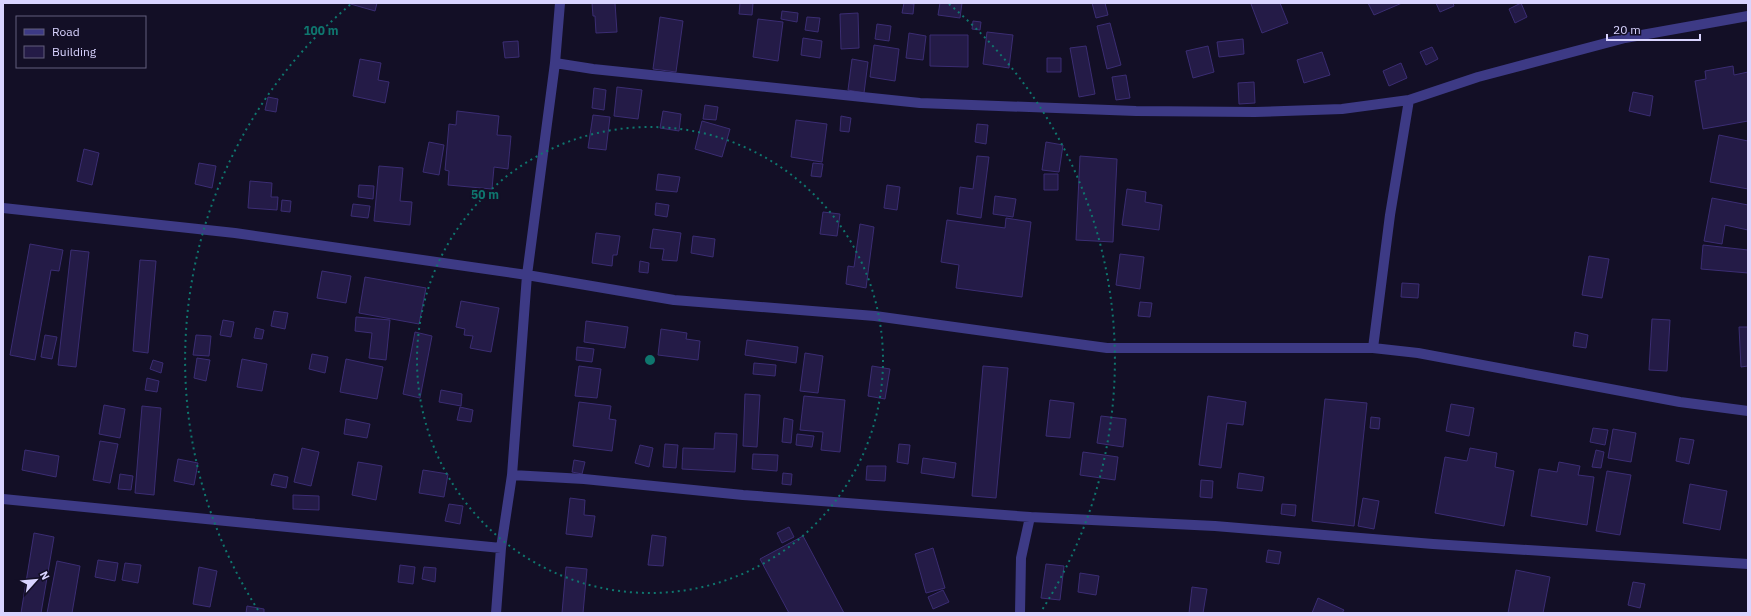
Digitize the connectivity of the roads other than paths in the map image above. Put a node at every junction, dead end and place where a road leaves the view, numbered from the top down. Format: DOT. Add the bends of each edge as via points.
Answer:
graph roads {
  1 [pos="560,3"];
  2 [pos="1748,16"];
  3 [pos="555,63"];
  4 [pos="1410,100"];
  5 [pos="3,208"];
  6 [pos="527,275"];
  7 [pos="1373,348"];
  8 [pos="1748,411"];
  9 [pos="512,475"];
  10 [pos="3,499"];
  11 [pos="1030,517"];
  12 [pos="501,548"];
  13 [pos="1748,564"];
  14 [pos="496,613"];
  15 [pos="1020,613"];
  1 -- 3 [label="street"];
  2 -- 4 [label="street" via="1625,38 1478,77"];
  3 -- 4 [label="street" via="920,103 1136,111 1255,112 1342,109"];
  3 -- 6 [label="street"];
  4 -- 7 [label="street" via="1390,215"];
  5 -- 6 [label="street" via="235,233"];
  6 -- 7 [label="street" via="674,300 875,316 1107,348"];
  6 -- 9 [label="street"];
  7 -- 8 [label="street" via="1418,353 1680,402"];
  9 -- 11 [label="street"];
  9 -- 12 [label="street"];
  10 -- 12 [label="street"];
  11 -- 13 [label="street" via="1215,526 1433,544"];
  11 -- 15 [label="street" via="1021,558"];
  12 -- 14 [label="street"];
}
